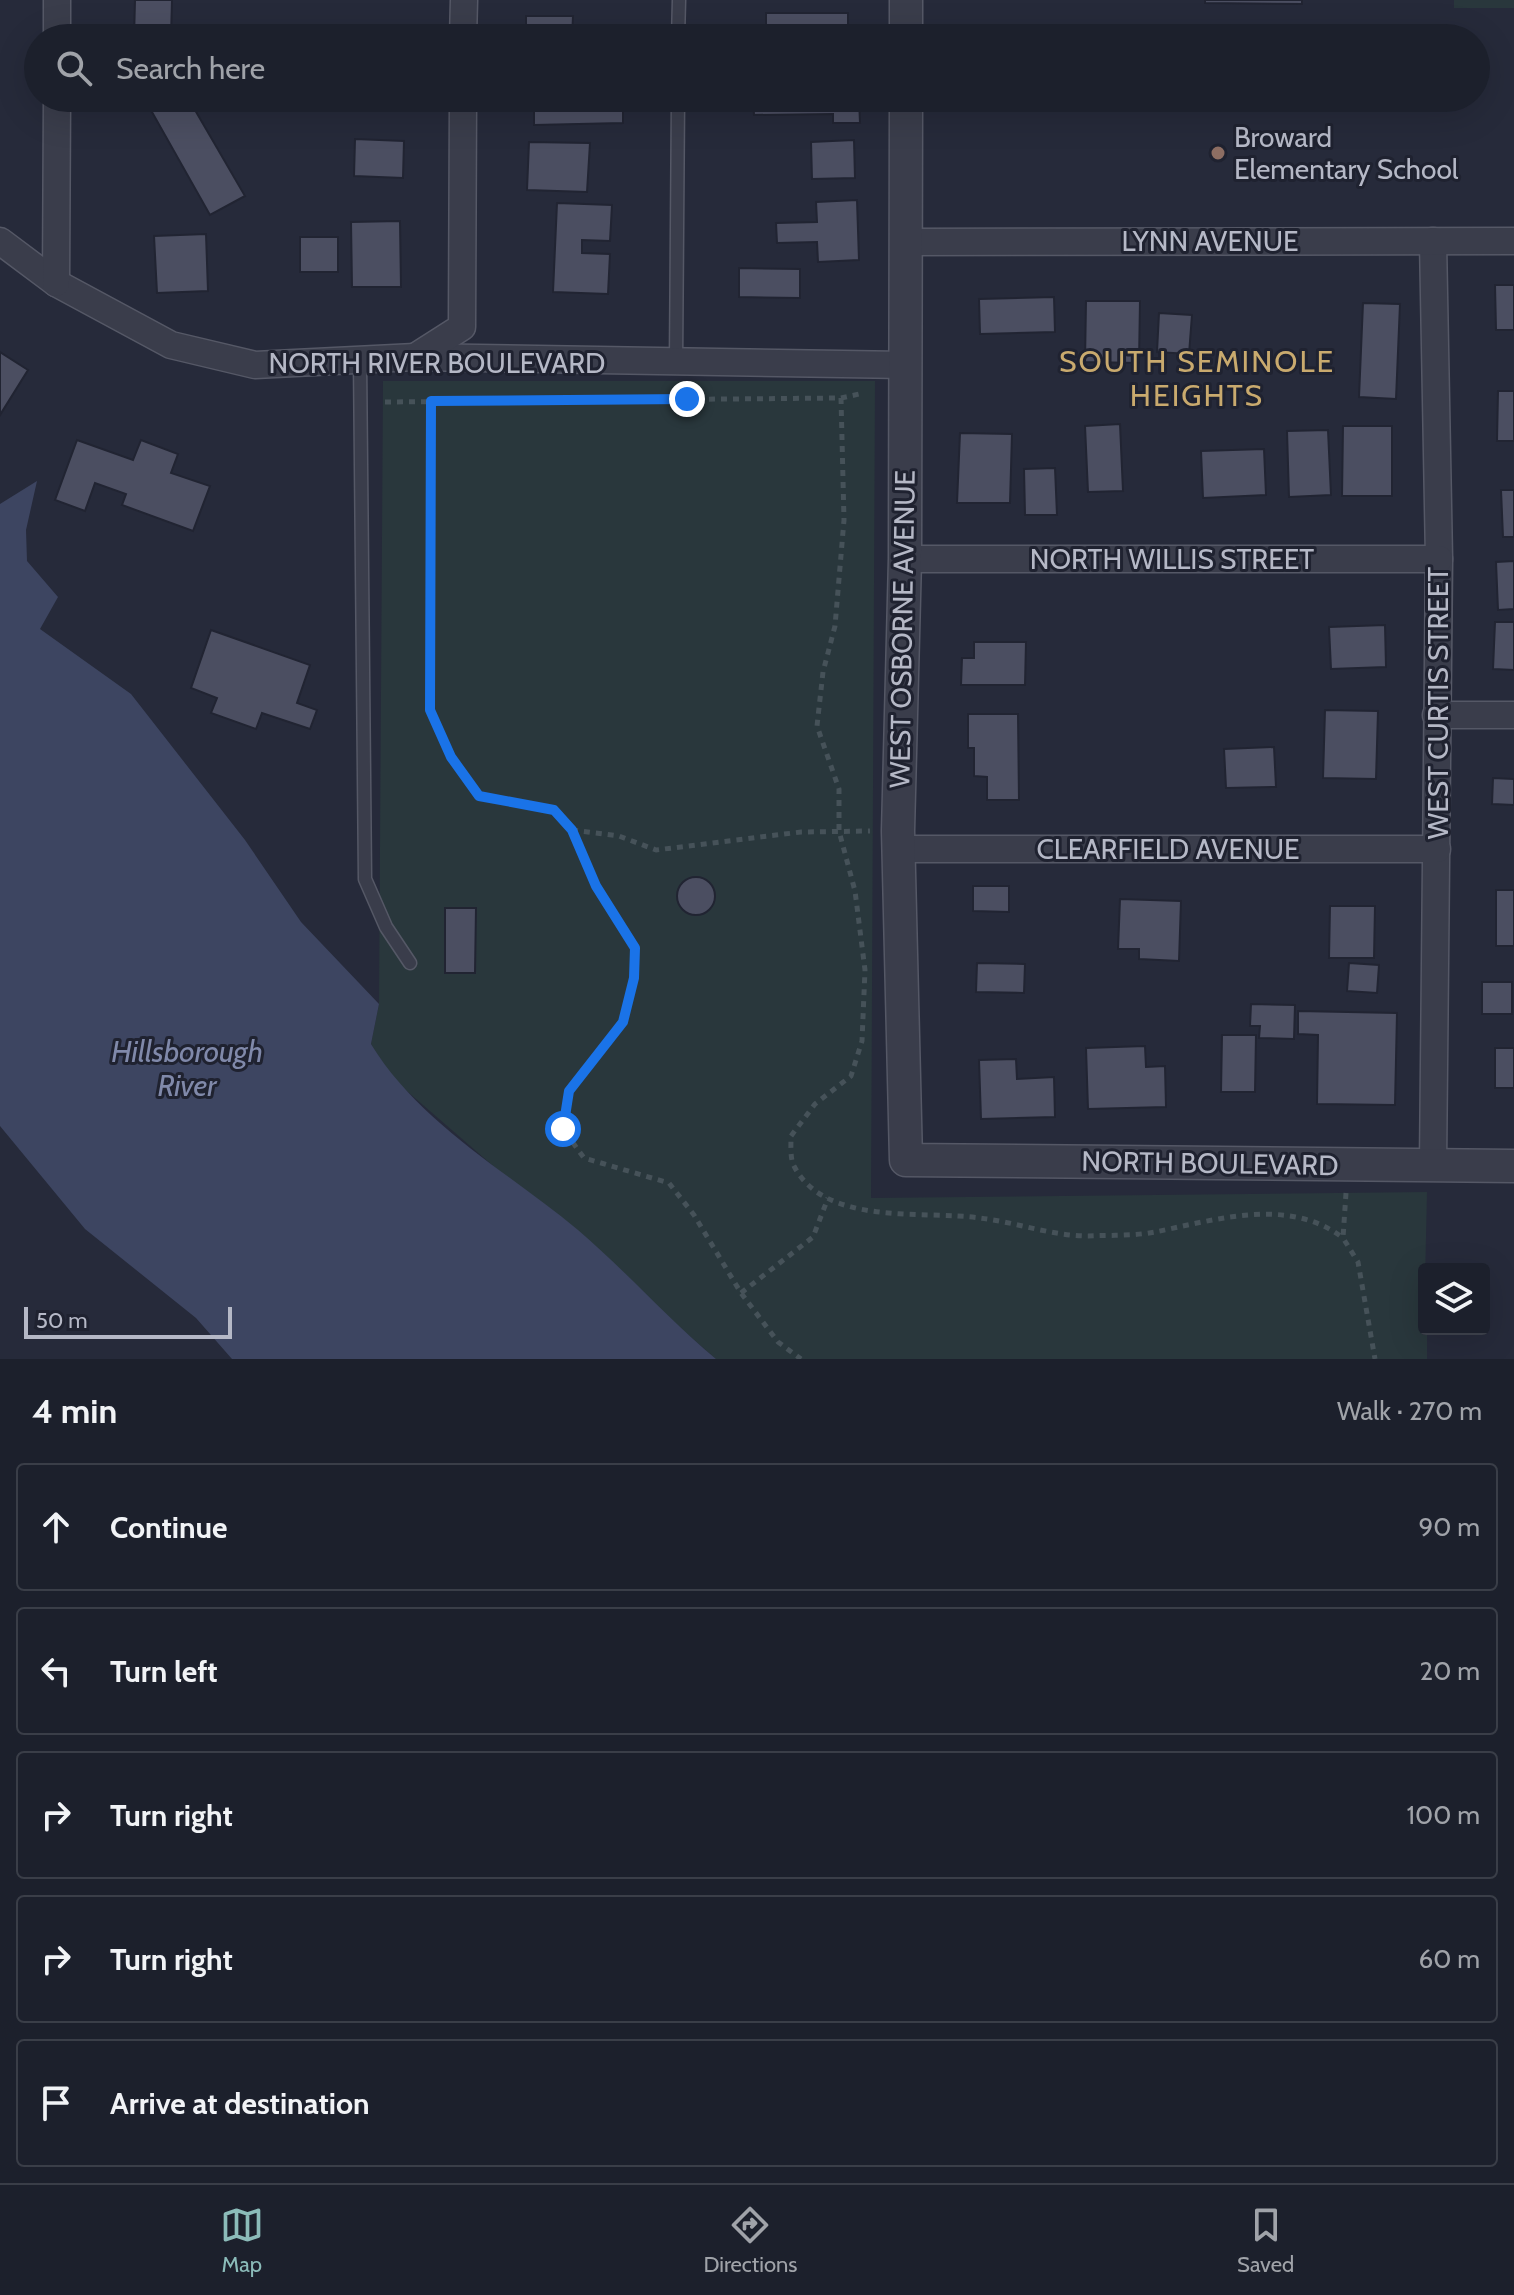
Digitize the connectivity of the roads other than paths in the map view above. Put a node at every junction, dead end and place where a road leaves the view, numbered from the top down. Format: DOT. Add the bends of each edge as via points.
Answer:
graph roads {
  1 [pos="57,0"];
  2 [pos="464,0"];
  3 [pos="679,0"];
  4 [pos="906,0"];
  5 [pos="57,24"];
  6 [pos="463,24"];
  7 [pos="678,24"];
  8 [pos="906,24"];
  9 [pos="57,112"];
  10 [pos="463,112"];
  11 [pos="678,112"];
  12 [pos="906,112"];
  13 [pos="0,241"];
  14 [pos="1433,241"];
  15 [pos="1514,241"];
  16 [pos="906,242"];
  17 [pos="56,283"];
  18 [pos="415,357"];
  19 [pos="360,360"];
  20 [pos="676,363"];
  21 [pos="906,365"];
  22 [pos="905,559"];
  23 [pos="1439,559"];
  24 [pos="1436,715"];
  25 [pos="1514,715"];
  26 [pos="889,840"];
  27 [pos="1437,849"];
  28 [pos="410,963"];
  29 [pos="906,1160"];
  30 [pos="1433,1166"];
  31 [pos="1514,1166"];
  1 -- 5 [label="street"];
  2 -- 6 [label="street"];
  3 -- 7 [label="lane"];
  4 -- 8 [label="street"];
  9 -- 17 [label="street"];
  10 -- 18 [label="street" via="462,327"];
  11 -- 20 [label="lane"];
  12 -- 16 [label="street, WEST OSBORNE AVENUE"];
  13 -- 17 [label="street, NORTH RIVER BOULEVARD"];
  14 -- 15 [label="street, LYNN AVENUE"];
  14 -- 16 [label="street, LYNN AVENUE"];
  14 -- 23 [label="street, WEST CURTIS STREET"];
  16 -- 21 [label="street, WEST OSBORNE AVENUE"];
  17 -- 19 [label="street, NORTH RIVER BOULEVARD" via="171,345 255,365"];
  18 -- 19 [label="street, NORTH RIVER BOULEVARD"];
  18 -- 20 [label="street, NORTH RIVER BOULEVARD"];
  19 -- 28 [label="lane" via="365,879 386,927"];
  20 -- 21 [label="street, NORTH RIVER BOULEVARD"];
  21 -- 22 [label="street, WEST OSBORNE AVENUE"];
  22 -- 23 [label="street, NORTH WILLIS STREET"];
  22 -- 26 [label="street, WEST OSBORNE AVENUE"];
  23 -- 24 [label="street, WEST CURTIS STREET"];
  24 -- 25 [label="street"];
  24 -- 27 [label="street, WEST CURTIS STREET"];
  26 -- 27 [label="street, CLEARFIELD AVENUE"];
  26 -- 29 [label="street, WEST OSBORNE AVENUE"];
  27 -- 30 [label="street, WEST CURTIS STREET"];
  29 -- 30 [label="street, NORTH BOULEVARD"];
  30 -- 31 [label="street, NORTH BOULEVARD"];
}
